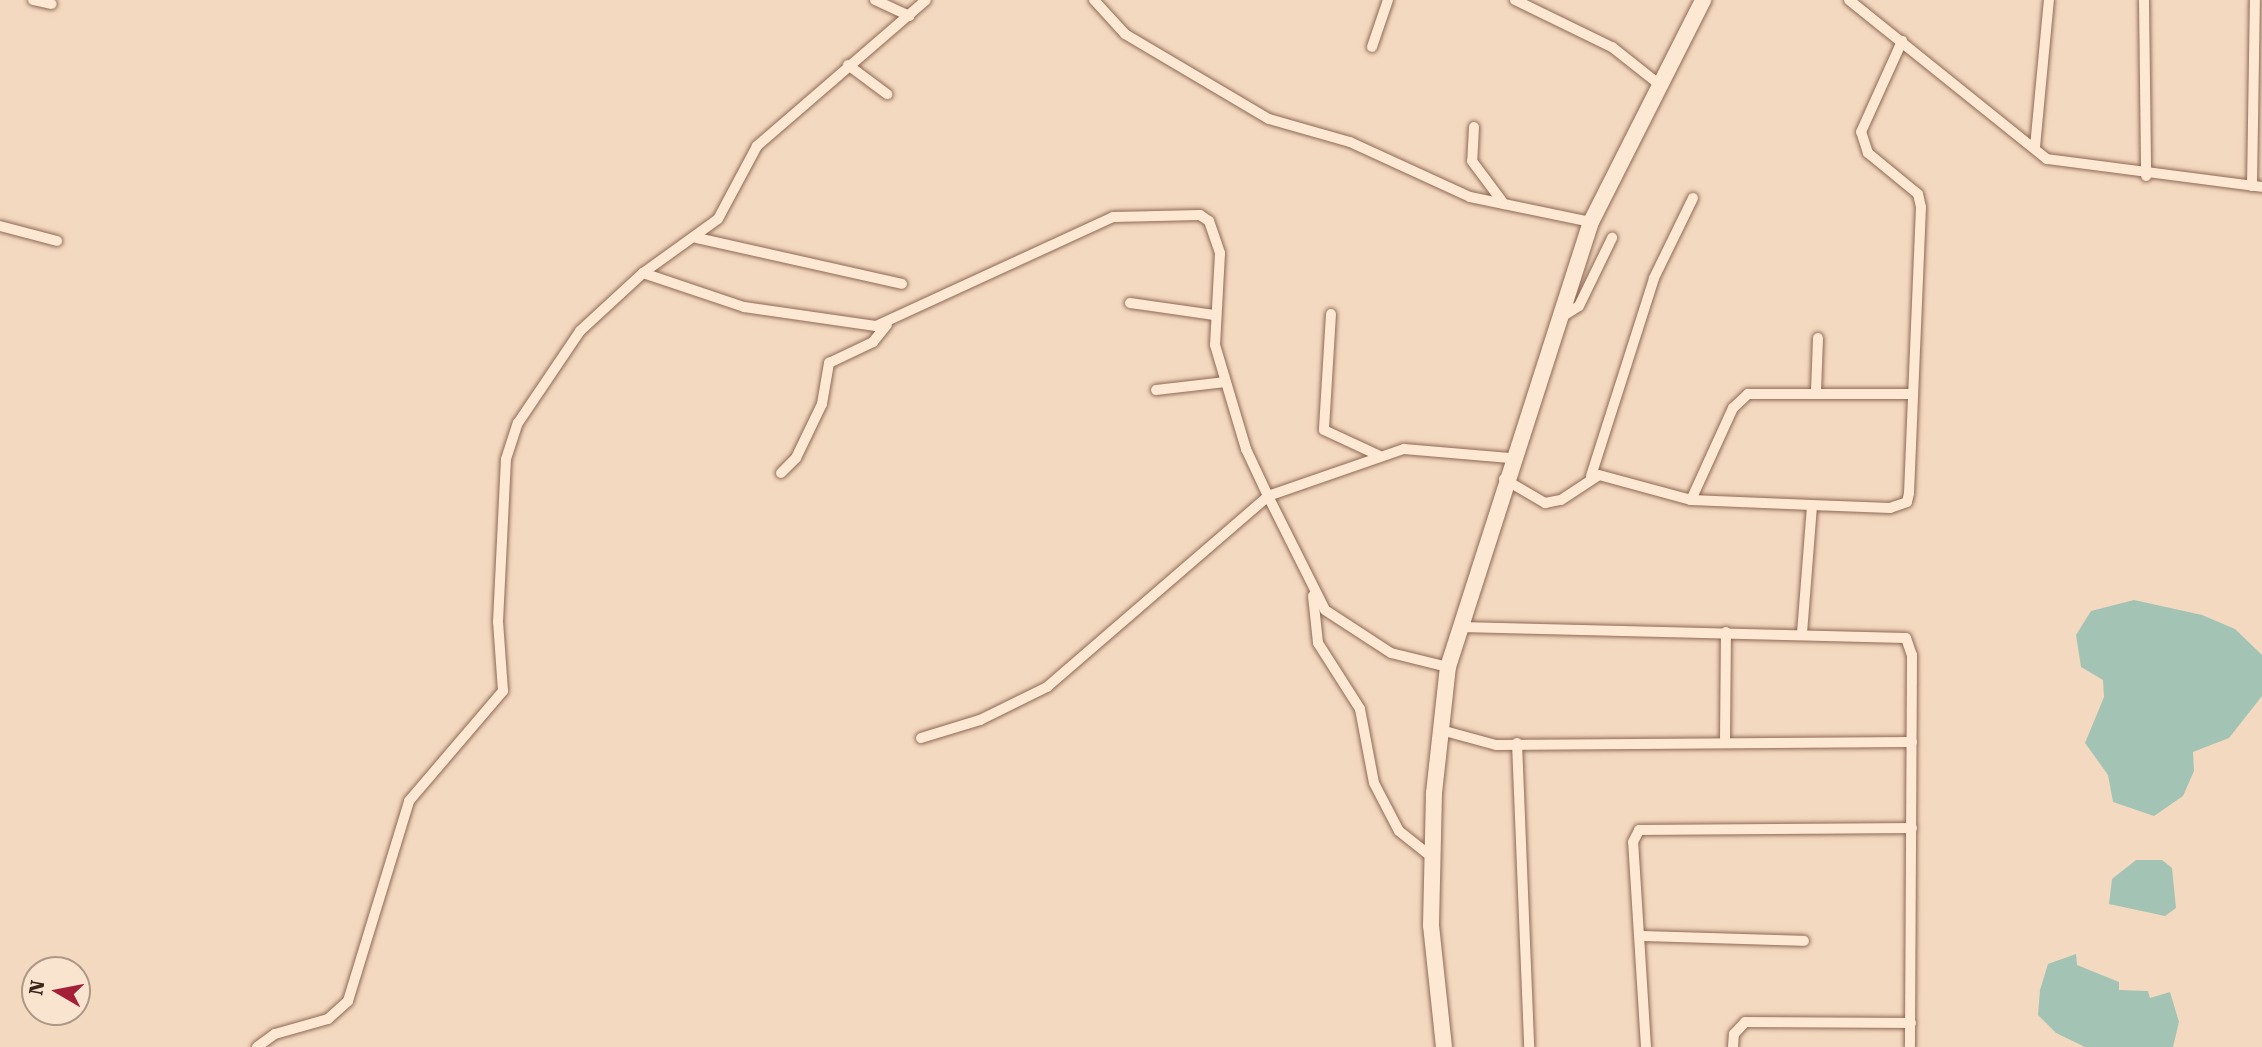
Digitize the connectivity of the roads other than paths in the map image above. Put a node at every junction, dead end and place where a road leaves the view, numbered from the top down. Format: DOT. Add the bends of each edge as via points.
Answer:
graph roads {
  1 [pos="33,0"];
  2 [pos="875,0"];
  3 [pos="926,0"];
  4 [pos="1094,0"];
  5 [pos="1388,0"];
  6 [pos="1515,0"];
  7 [pos="1703,0"];
  8 [pos="1849,0"];
  9 [pos="2049,0"];
  10 [pos="2144,0"];
  11 [pos="2255,0"];
  12 [pos="52,4"];
  13 [pos="909,16"];
  14 [pos="1902,41"];
  15 [pos="1372,47"];
  16 [pos="848,65"];
  17 [pos="2258,82"];
  18 [pos="1660,85"];
  19 [pos="887,94"];
  20 [pos="1474,127"];
  21 [pos="2035,147"];
  22 [pos="2146,176"];
  23 [pos="2257,186"];
  24 [pos="1693,198"];
  25 [pos="1503,204"];
  26 [pos="1591,222"];
  27 [pos="0,226"];
  28 [pos="697,238"];
  29 [pos="1612,238"];
  30 [pos="57,241"];
  31 [pos="643,273"];
  32 [pos="902,284"];
  33 [pos="1130,303"];
  34 [pos="1331,314"];
  35 [pos="1214,315"];
  36 [pos="1558,320"];
  37 [pos="887,325"];
  38 [pos="1818,338"];
  39 [pos="1226,382"];
  40 [pos="1156,390"];
  41 [pos="1816,391"];
  42 [pos="1909,394"];
  43 [pos="1378,455"];
  44 [pos="1510,458"];
  45 [pos="781,473"];
  46 [pos="1591,476"];
  47 [pos="1504,479"];
  48 [pos="1268,496"];
  49 [pos="1691,500"];
  50 [pos="1812,505"];
  51 [pos="1313,594"];
  52 [pos="1460,627"];
  53 [pos="1726,632"];
  54 [pos="1802,633"];
  55 [pos="1448,667"];
  56 [pos="1441,730"];
  57 [pos="921,738"];
  58 [pos="1725,742"];
  59 [pos="1912,742"];
  60 [pos="1517,743"];
  61 [pos="1912,828"];
  62 [pos="1433,858"];
  63 [pos="1640,936"];
  64 [pos="1804,941"];
  65 [pos="1910,1023"];
  66 [pos="257,1047"];
  67 [pos="1444,1047"];
  68 [pos="1529,1047"];
  69 [pos="1646,1047"];
  70 [pos="1733,1047"];
  71 [pos="1910,1047"];
  1 -- 12 [label="street"];
  2 -- 13 [label="street"];
  3 -- 13 [label="street"];
  4 -- 25 [label="street" via="1125,34 1269,119 1350,142 1470,197"];
  5 -- 15 [label="street"];
  6 -- 18 [label="street" via="1612,47"];
  7 -- 18 [label="main road"];
  8 -- 14 [label="street"];
  9 -- 21 [label="street"];
  10 -- 22 [label="street"];
  11 -- 17 [label="street"];
  13 -- 16 [label="street"];
  14 -- 21 [label="street"];
  14 -- 42 [label="street" via="1861,132 1868,153 1918,194 1921,207"];
  16 -- 19 [label="street"];
  16 -- 28 [label="street" via="757,146 718,219"];
  17 -- 23 [label="street"];
  18 -- 26 [label="main road"];
  20 -- 25 [label="street" via="1472,161"];
  21 -- 22 [label="street" via="2047,159"];
  22 -- 23 [label="street"];
  24 -- 46 [label="street" via="1654,278"];
  25 -- 26 [label="street"];
  26 -- 36 [label="main road"];
  27 -- 30 [label="street"];
  28 -- 31 [label="street"];
  28 -- 32 [label="street"];
  29 -- 36 [label="street" via="1579,306"];
  31 -- 37 [label="street" via="744,307"];
  31 -- 66 [label="street" via="580,331 518,423 506,459 498,622 504,671 496,706 426,775 409,801 348,1000 328,1019 275,1034"];
  33 -- 35 [label="street"];
  34 -- 43 [label="street" via="1324,430"];
  35 -- 37 [label="street" via="1220,253 1209,221 1186,214 1124,215 955,287"];
  35 -- 39 [label="street"];
  36 -- 44 [label="main road"];
  37 -- 45 [label="street" via="873,342 826,368 822,404"];
  38 -- 41 [label="street"];
  39 -- 40 [label="street"];
  39 -- 48 [label="street"];
  41 -- 42 [label="street"];
  41 -- 49 [label="street" via="1748,394 1733,408"];
  42 -- 50 [label="street" via="1907,502 1890,508"];
  43 -- 44 [label="street" via="1414,449"];
  43 -- 48 [label="street"];
  44 -- 47 [label="main road"];
  46 -- 47 [label="street" via="1552,503"];
  46 -- 49 [label="street"];
  47 -- 52 [label="main road"];
  48 -- 51 [label="street"];
  48 -- 57 [label="street" via="1047,687 980,720"];
  49 -- 50 [label="street"];
  50 -- 54 [label="street"];
  51 -- 55 [label="street" via="1325,610 1379,647"];
  51 -- 62 [label="street" via="1318,643 1360,709 1374,783 1399,831"];
  52 -- 53 [label="street"];
  52 -- 55 [label="main road"];
  53 -- 54 [label="street"];
  53 -- 58 [label="street"];
  54 -- 59 [label="street" via="1906,638 1912,655"];
  55 -- 56 [label="main road"];
  56 -- 60 [label="street" via="1482,743"];
  56 -- 62 [label="main road"];
  58 -- 59 [label="street"];
  58 -- 60 [label="street"];
  59 -- 61 [label="street"];
  60 -- 68 [label="street"];
  61 -- 63 [label="street" via="1639,830 1633,842"];
  61 -- 65 [label="street"];
  62 -- 67 [label="main road" via="1431,925"];
  63 -- 64 [label="street"];
  63 -- 69 [label="street"];
  65 -- 70 [label="street" via="1745,1022 1734,1034"];
  65 -- 71 [label="street"];
}
